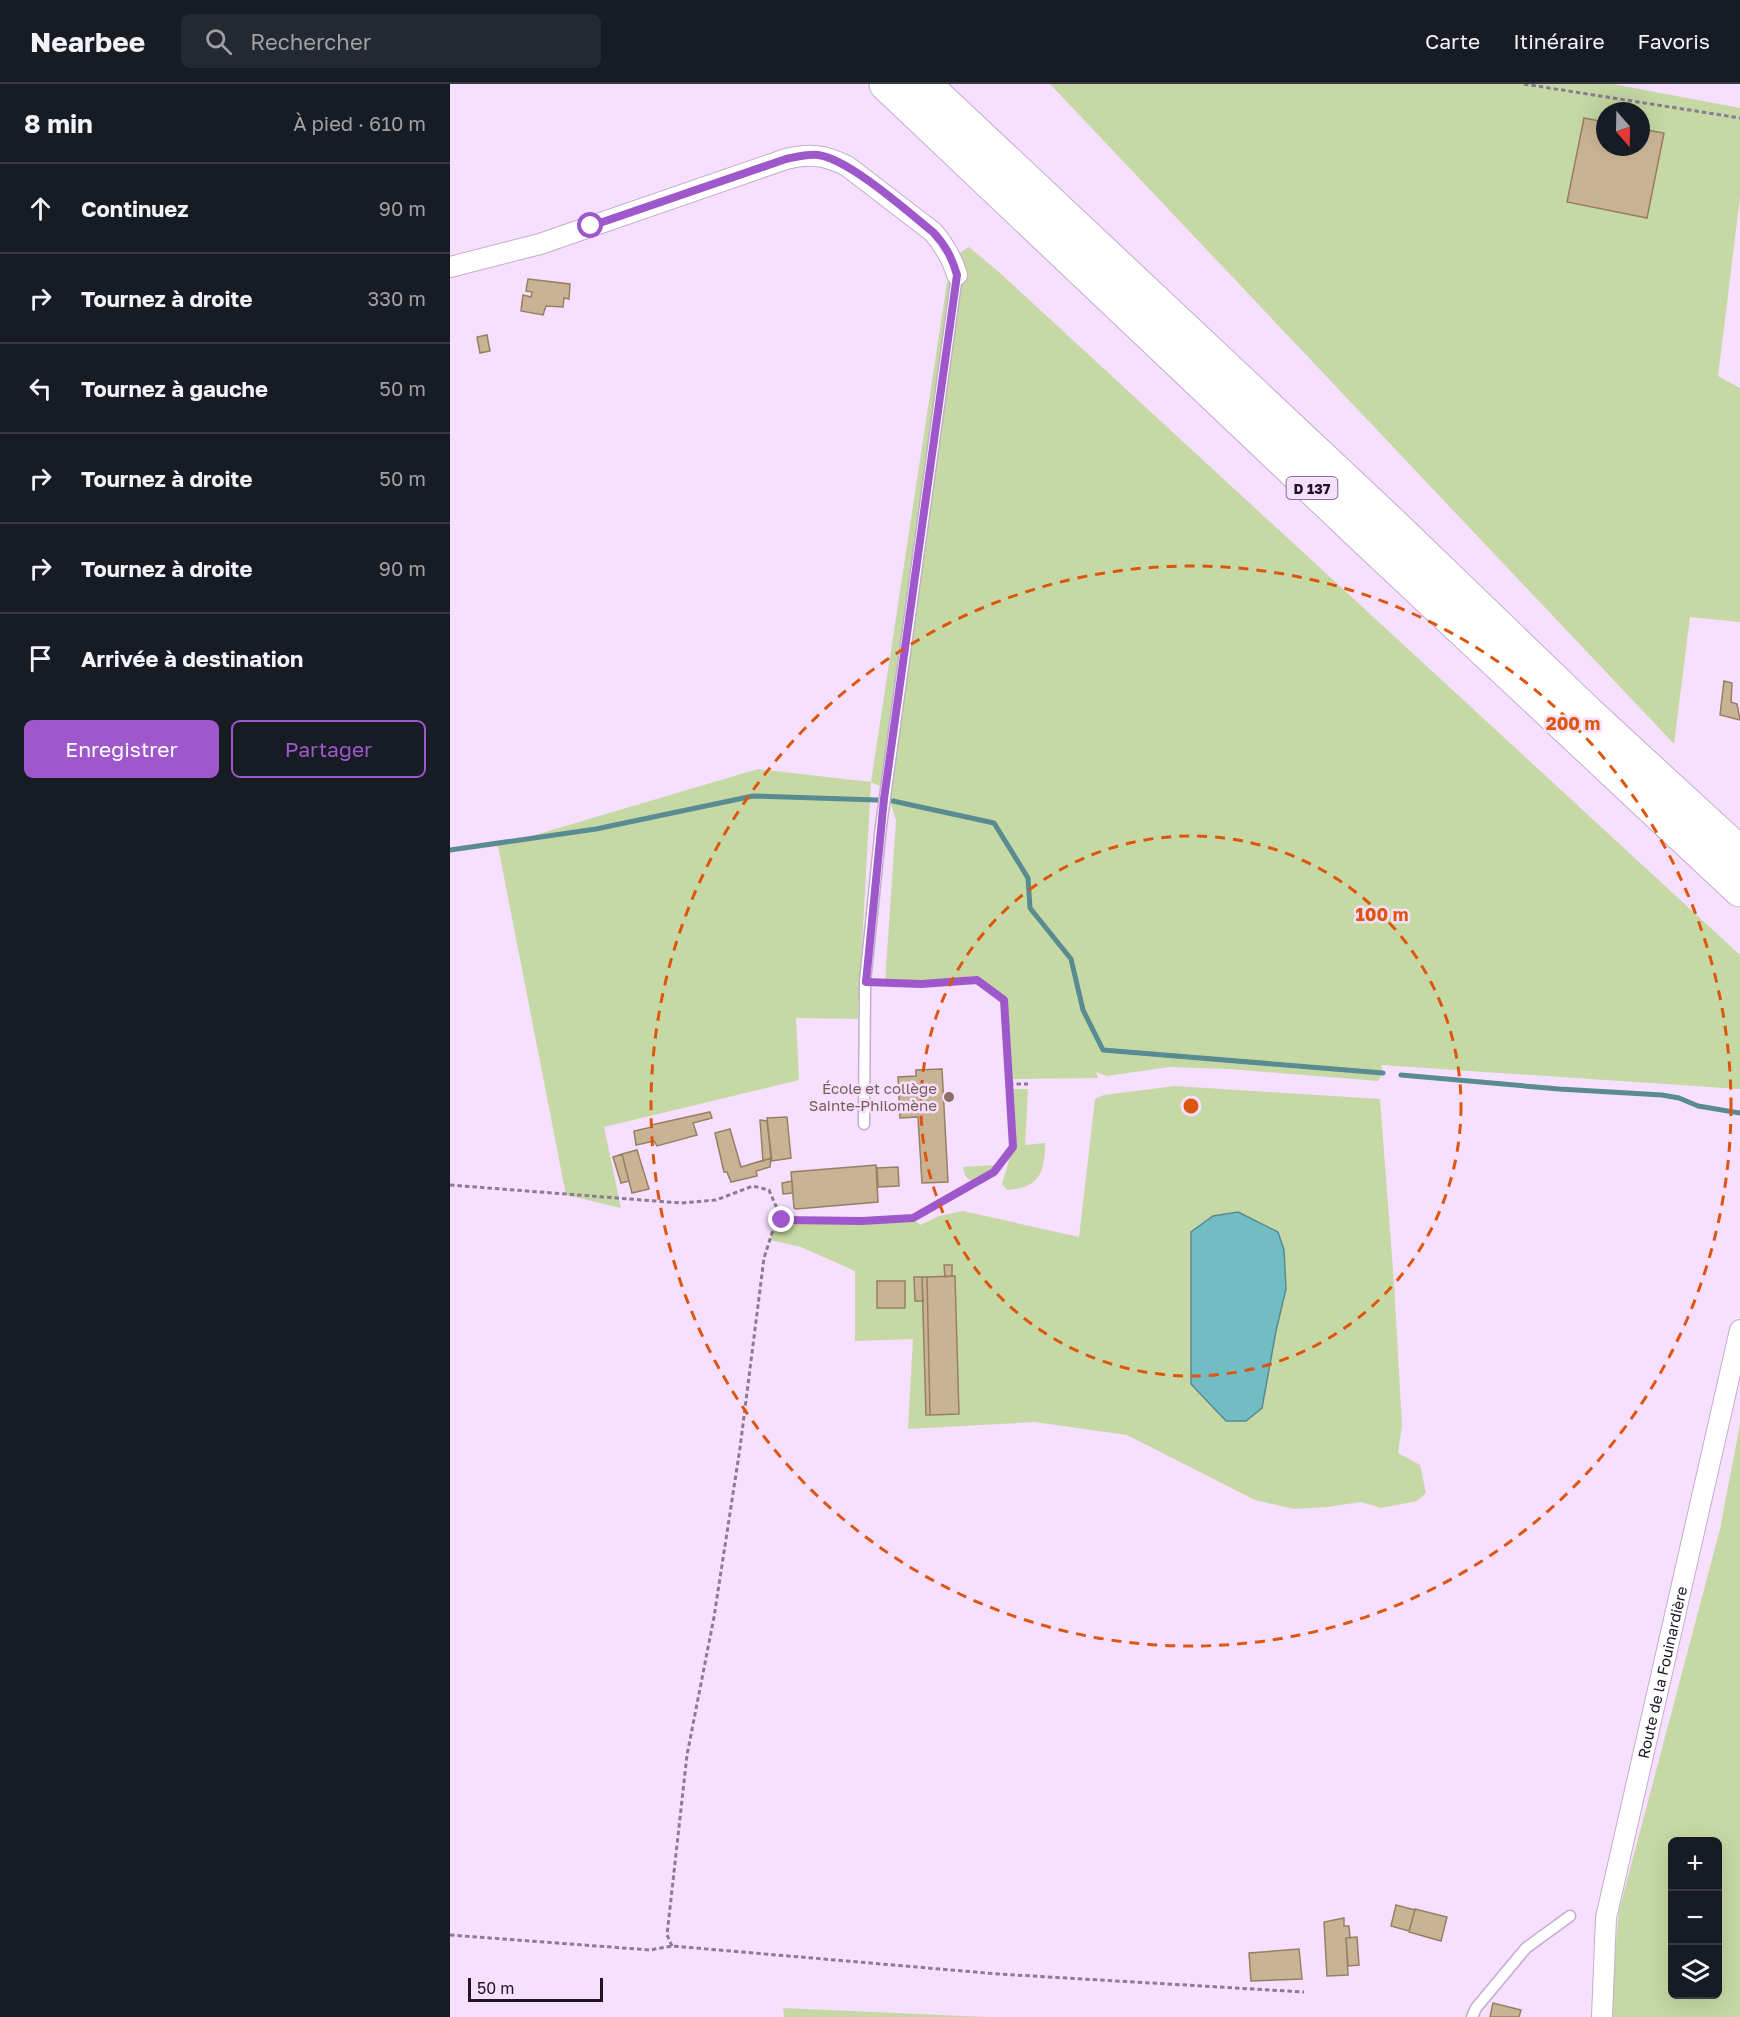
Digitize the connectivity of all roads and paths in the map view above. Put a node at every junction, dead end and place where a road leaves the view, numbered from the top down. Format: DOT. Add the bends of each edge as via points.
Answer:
graph roads {
  1 [pos="886,84"];
  2 [pos="924,84"];
  3 [pos="1524,84"];
  4 [pos="1740,118"];
  5 [pos="450,267"];
  6 [pos="957,275"];
  7 [pos="1740,853"];
  8 [pos="1740,890"];
  9 [pos="866,982"];
  10 [pos="1009,1084"];
  11 [pos="1028,1084"];
  12 [pos="864,1124"];
  13 [pos="450,1185"];
  14 [pos="782,1220"];
  15 [pos="1740,1330"];
  16 [pos="1570,1917"];
  17 [pos="450,1935"];
  18 [pos="672,1946"];
  19 [pos="1304,1992"];
  20 [pos="1472,2017"];
  21 [pos="1602,2017"];
  1 -- 8 [label="highway, D 137"];
  2 -- 7 [label="highway, D 137"];
  3 -- 4 [label="path"];
  5 -- 6 [label="street" via="540,244 786,159 818,155 847,166 933,232 952,258"];
  6 -- 9 [label="lane" via="883,808"];
  9 -- 10 [label="path" via="977,980 1004,1000"];
  9 -- 12 [label="lane"];
  10 -- 11 [label="path"];
  10 -- 14 [label="path" via="1013,1147 994,1172 913,1218"];
  13 -- 14 [label="path" via="681,1203 716,1200 753,1186 769,1190"];
  14 -- 18 [label="path" via="772,1233 764,1258 735,1482 687,1755 667,1935"];
  15 -- 21 [label="street, Route de la Fouinardière" via="1606,1918"];
  16 -- 20 [label="lane" via="1526,1948"];
  17 -- 18 [label="path" via="650,1950"];
  18 -- 19 [label="path" via="998,1974"];
}
